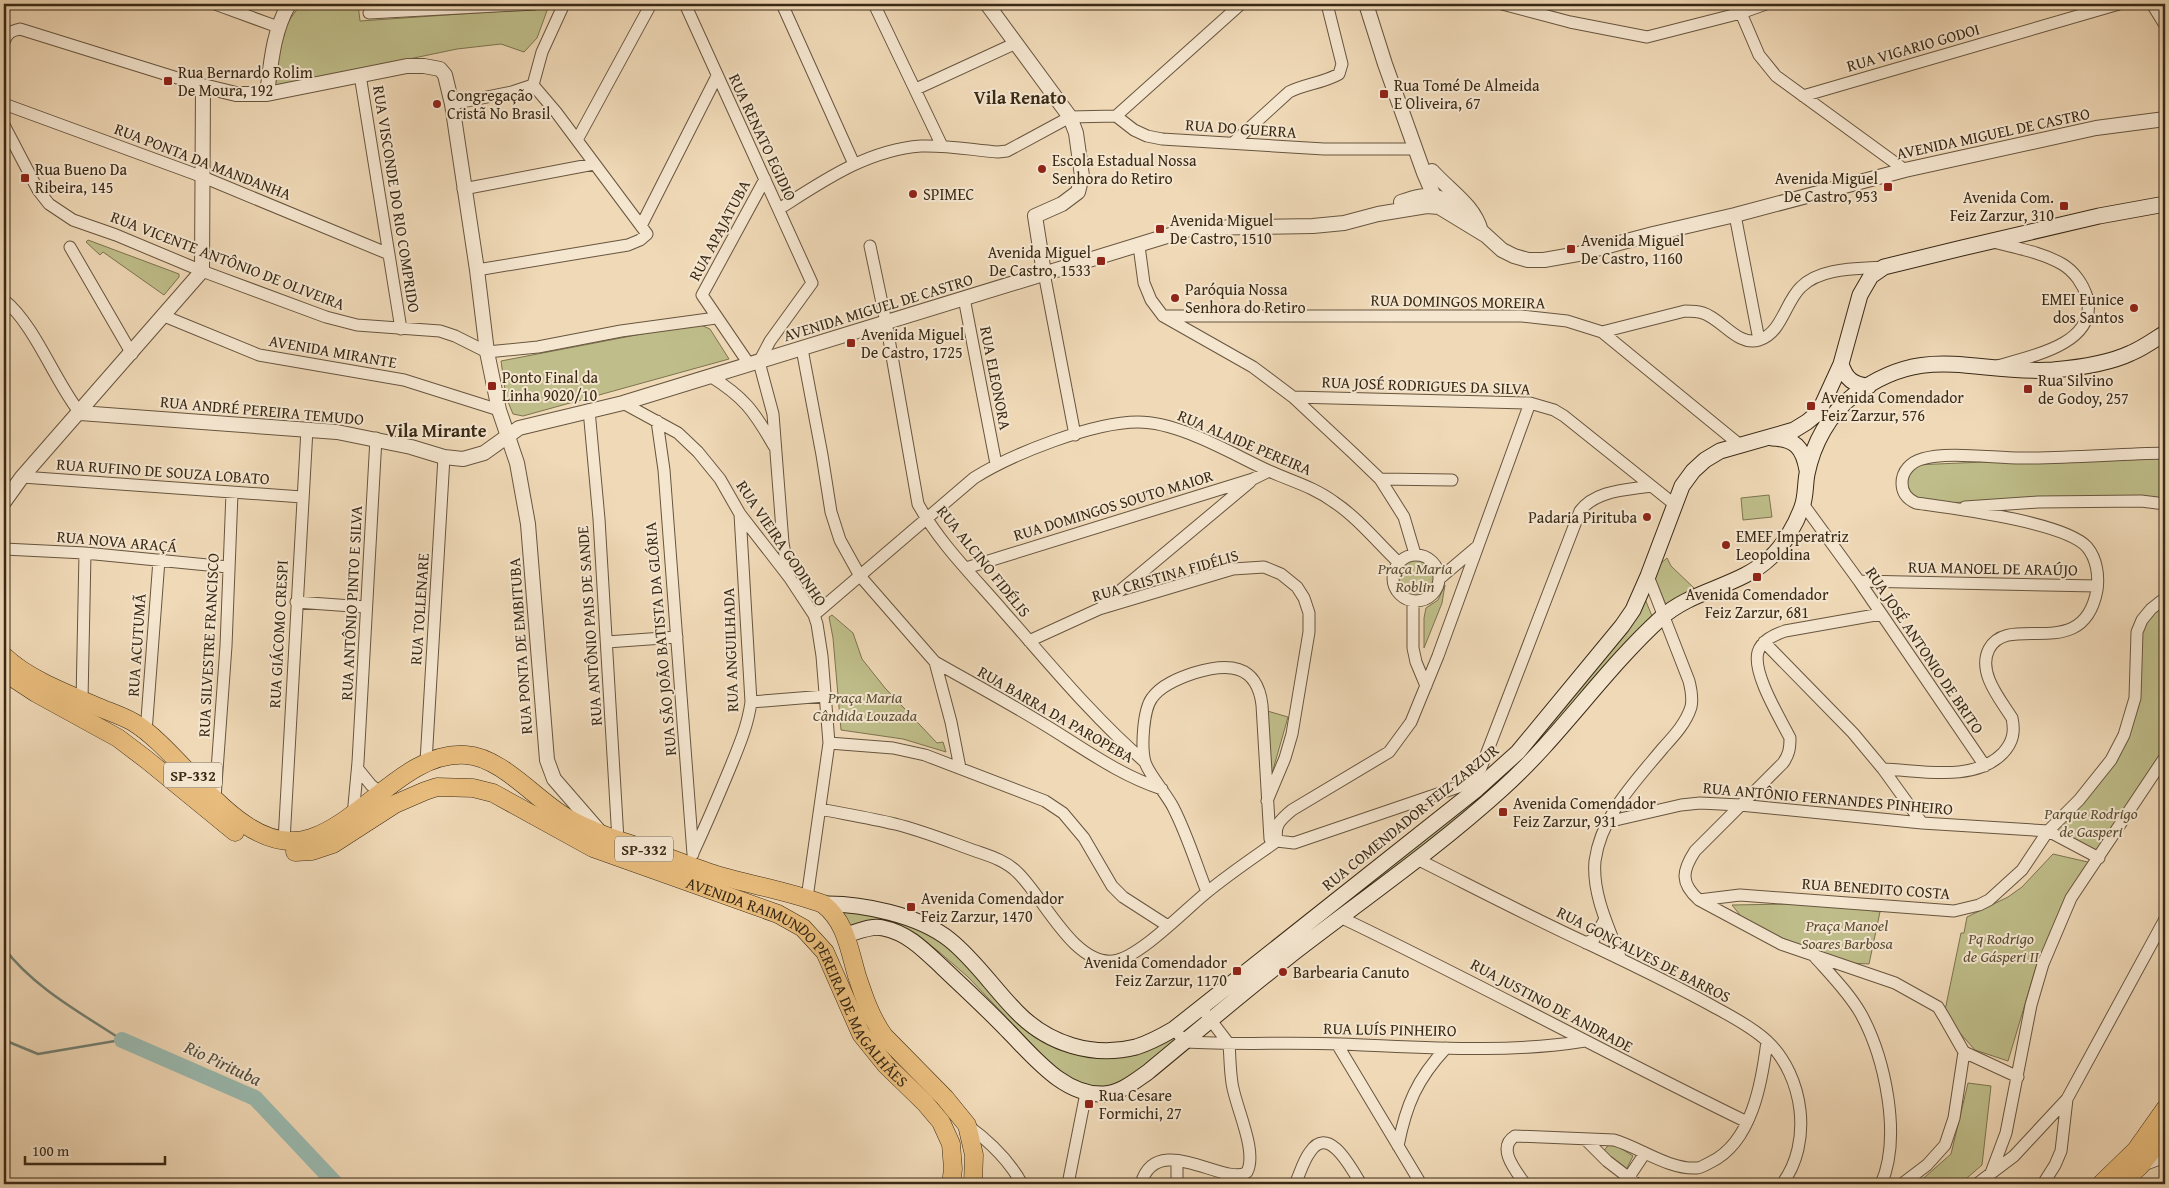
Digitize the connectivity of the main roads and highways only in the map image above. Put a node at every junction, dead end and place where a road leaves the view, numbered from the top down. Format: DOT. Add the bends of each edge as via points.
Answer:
graph roads {
  1 [pos="2165,204"];
  2 [pos="2165,333"];
  3 [pos="1841,364"];
  4 [pos="1869,386"];
  5 [pos="1768,438"];
  6 [pos="1807,474"];
  7 [pos="4,656"];
  8 [pos="4,671"];
  9 [pos="482,758"];
  10 [pos="430,761"];
  11 [pos="437,787"];
  12 [pos="473,788"];
  13 [pos="815,901"];
  14 [pos="891,913"];
  15 [pos="803,928"];
  16 [pos="888,929"];
  17 [pos="846,935"];
  18 [pos="2165,1109"];
  19 [pos="2165,1134"];
  20 [pos="2132,1164"];
  21 [pos="951,1184"];
  22 [pos="973,1184"];
  23 [pos="2101,1184"];
  24 [pos="2120,1184"];
  1 -- 3 [label="main road, RUA COMENDADOR FEIZ ZARZUR" via="2099,216 1884,267 1872,276 1860,295"];
  2 -- 4 [label="main road" via="2128,355 2083,366 2052,370 1931,363 1910,366"];
  3 -- 4 [label="main road" via="1849,380"];
  3 -- 5 [label="main road, RUA COMENDADOR FEIZ ZARZUR" via="1819,412 1794,430"];
  4 -- 6 [label="main road" via="1853,396 1824,428"];
  5 -- 6 [label="main road" via="1784,439 1797,445 1805,460"];
  5 -- 14 [label="main road, RUA COMENDADOR FEIZ ZARZUR" via="1720,451 1693,470 1674,504 1633,610 1518,752 1174,1029 1137,1047 1115,1051 1069,1046 1031,1025 949,939 925,925"];
  6 -- 16 [label="main road" via="1803,504 1774,555 1758,569 1707,590 1664,615 1630,648 1504,788 1123,1089 1106,1094 1086,1093 1071,1086 1035,1060 915,942"];
  7 -- 10 [label="main road, AVENIDA RAIMUNDO PEREIRA DE MAGALHÃES / SP-332" via="16,668 133,722 190,772 228,812 262,835 284,841 308,839 327,832"];
  8 -- 11 [label="main road, AVENIDA RAIMUNDO PEREIRA DE MAGALHÃES / SP-332" via="36,693 118,738 230,829 251,842 272,849 293,852 333,844 395,804"];
  9 -- 10 [label="main road, AVENIDA RAIMUNDO PEREIRA DE MAGALHÃES / SP-332" via="453,755"];
  9 -- 12 [label="main road" via="482,776"];
  9 -- 13 [label="main road, AVENIDA RAIMUNDO PEREIRA DE MAGALHÃES / SP-332" via="492,762 561,814 611,838 691,860 714,874"];
  10 -- 11 [label="main road" via="431,776"];
  11 -- 12 [label="main road, AVENIDA RAIMUNDO PEREIRA DE MAGALHÃES / SP-332"];
  12 -- 15 [label="main road, AVENIDA RAIMUNDO PEREIRA DE MAGALHÃES / SP-332" via="493,793 593,848 778,914"];
  13 -- 14 [label="main road, RUA COMENDADOR FEIZ ZARZUR"];
  13 -- 15 [label="main road"];
  13 -- 17 [label="main road, AVENIDA RAIMUNDO PEREIRA DE MAGALHÃES" via="835,915"];
  14 -- 16 [label="main road"];
  15 -- 17 [label="main road" via="818,934"];
  15 -- 21 [label="main road, AVENIDA RAIMUNDO PEREIRA DE MAGALHÃES / SP-332" via="825,952 861,1034 941,1122 951,1144"];
  16 -- 17 [label="main road" via="871,928"];
  17 -- 22 [label="main road, AVENIDA RAIMUNDO PEREIRA DE MAGALHÃES" via="857,976 877,1027 967,1125 974,1154"];
  18 -- 20 [label="main road"];
  19 -- 20 [label="main road"];
  20 -- 23 [label="main road"];
  20 -- 24 [label="main road"];
}
